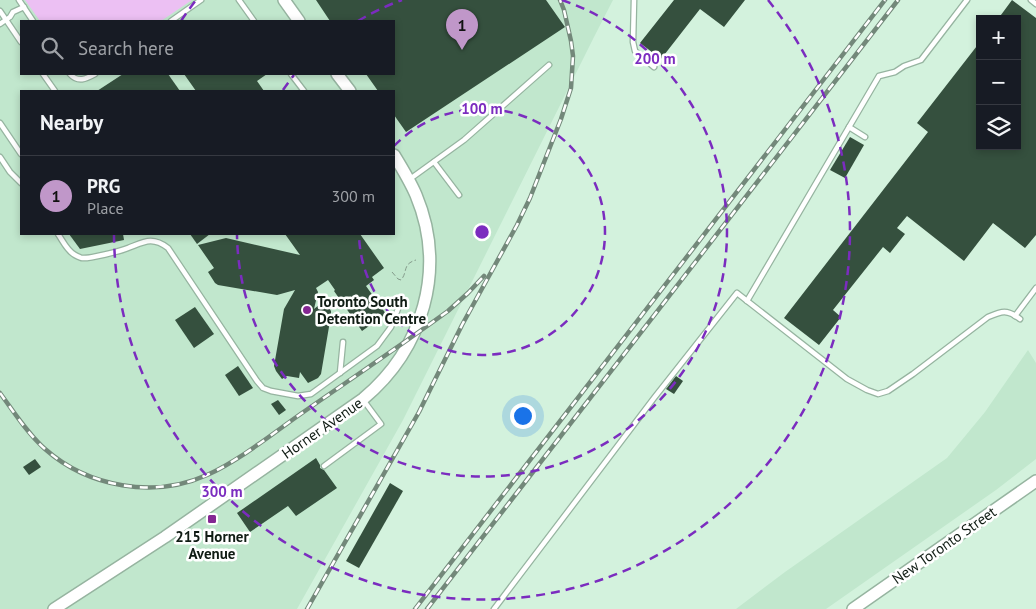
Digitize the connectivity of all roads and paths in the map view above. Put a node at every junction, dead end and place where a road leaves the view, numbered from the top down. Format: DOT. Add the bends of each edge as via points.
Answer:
graph roads {
  1 [pos="19,0"];
  2 [pos="201,0"];
  3 [pos="239,0"];
  4 [pos="284,0"];
  5 [pos="634,0"];
  6 [pos="967,0"];
  7 [pos="1031,0"];
  8 [pos="1036,4"];
  9 [pos="24,7"];
  10 [pos="0,11"];
  11 [pos="8,18"];
  12 [pos="33,20"];
  13 [pos="172,20"];
  14 [pos="253,20"];
  15 [pos="299,20"];
  16 [pos="0,24"];
  17 [pos="20,40"];
  18 [pos="549,65"];
  19 [pos="654,66"];
  20 [pos="44,75"];
  21 [pos="72,75"];
  22 [pos="93,75"];
  23 [pos="292,75"];
  24 [pos="338,75"];
  25 [pos="54,90"];
  26 [pos="303,90"];
  27 [pos="349,90"];
  28 [pos="0,123"];
  29 [pos="849,127"];
  30 [pos="864,138"];
  31 [pos="20,153"];
  32 [pos="0,157"];
  33 [pos="395,158"];
  34 [pos="434,162"];
  35 [pos="409,179"];
  36 [pos="20,182"];
  37 [pos="459,195"];
  38 [pos="59,235"];
  39 [pos="416,260"];
  40 [pos="392,272"];
  41 [pos="1036,288"];
  42 [pos="399,299"];
  43 [pos="747,301"];
  44 [pos="1016,316"];
  45 [pos="1020,319"];
  46 [pos="342,342"];
  47 [pos="340,373"];
  48 [pos="364,399"];
  49 [pos="324,466"];
  50 [pos="1036,481"];
  51 [pos="54,609"];
  52 [pos="494,609"];
  53 [pos="853,609"];
  1 -- 9 [label="lane"];
  2 -- 13 [label="lane"];
  3 -- 14 [label="lane"];
  4 -- 15 [label="main road"];
  5 -- 19 [label="lane" via="635,51"];
  6 -- 29 [label="lane" via="921,60 879,76"];
  7 -- 8 [label="lane"];
  9 -- 11 [label="lane" via="12,12"];
  9 -- 12 [label="lane"];
  10 -- 11 [label="lane"];
  11 -- 16 [label="lane"];
  11 -- 17 [label="lane"];
  18 -- 34 [label="lane" via="464,140"];
  20 -- 25 [label="lane"];
  21 -- 22 [label="lane" via="83,80"];
  23 -- 26 [label="lane"];
  24 -- 27 [label="main road"];
  28 -- 31 [label="lane"];
  29 -- 30 [label="lane"];
  29 -- 43 [label="lane"];
  32 -- 36 [label="lane"];
  33 -- 35 [label="main road, Horner Avenue"];
  34 -- 35 [label="lane"];
  34 -- 37 [label="lane"];
  35 -- 48 [label="main road, Horner Avenue" via="422,210 429,247 425,304 404,354"];
  38 -- 47 [label="lane" via="68,250 82,258 122,250 146,241 160,242 168,248 263,388 298,396 311,394"];
  39 -- 40 [label="path" via="405,268 401,280"];
  41 -- 44 [label="lane"];
  42 -- 47 [label="lane" via="391,327 377,346"];
  43 -- 44 [label="lane" via="847,378 878,394 888,392 988,317 1000,312"];
  43 -- 52 [label="lane" via="737,293"];
  44 -- 45 [label="lane"];
  46 -- 47 [label="lane"];
  48 -- 49 [label="lane" via="381,424"];
  48 -- 51 [label="main road, Horner Avenue" via="173,532"];
  50 -- 53 [label="main road, New Toronto Street"];
}
